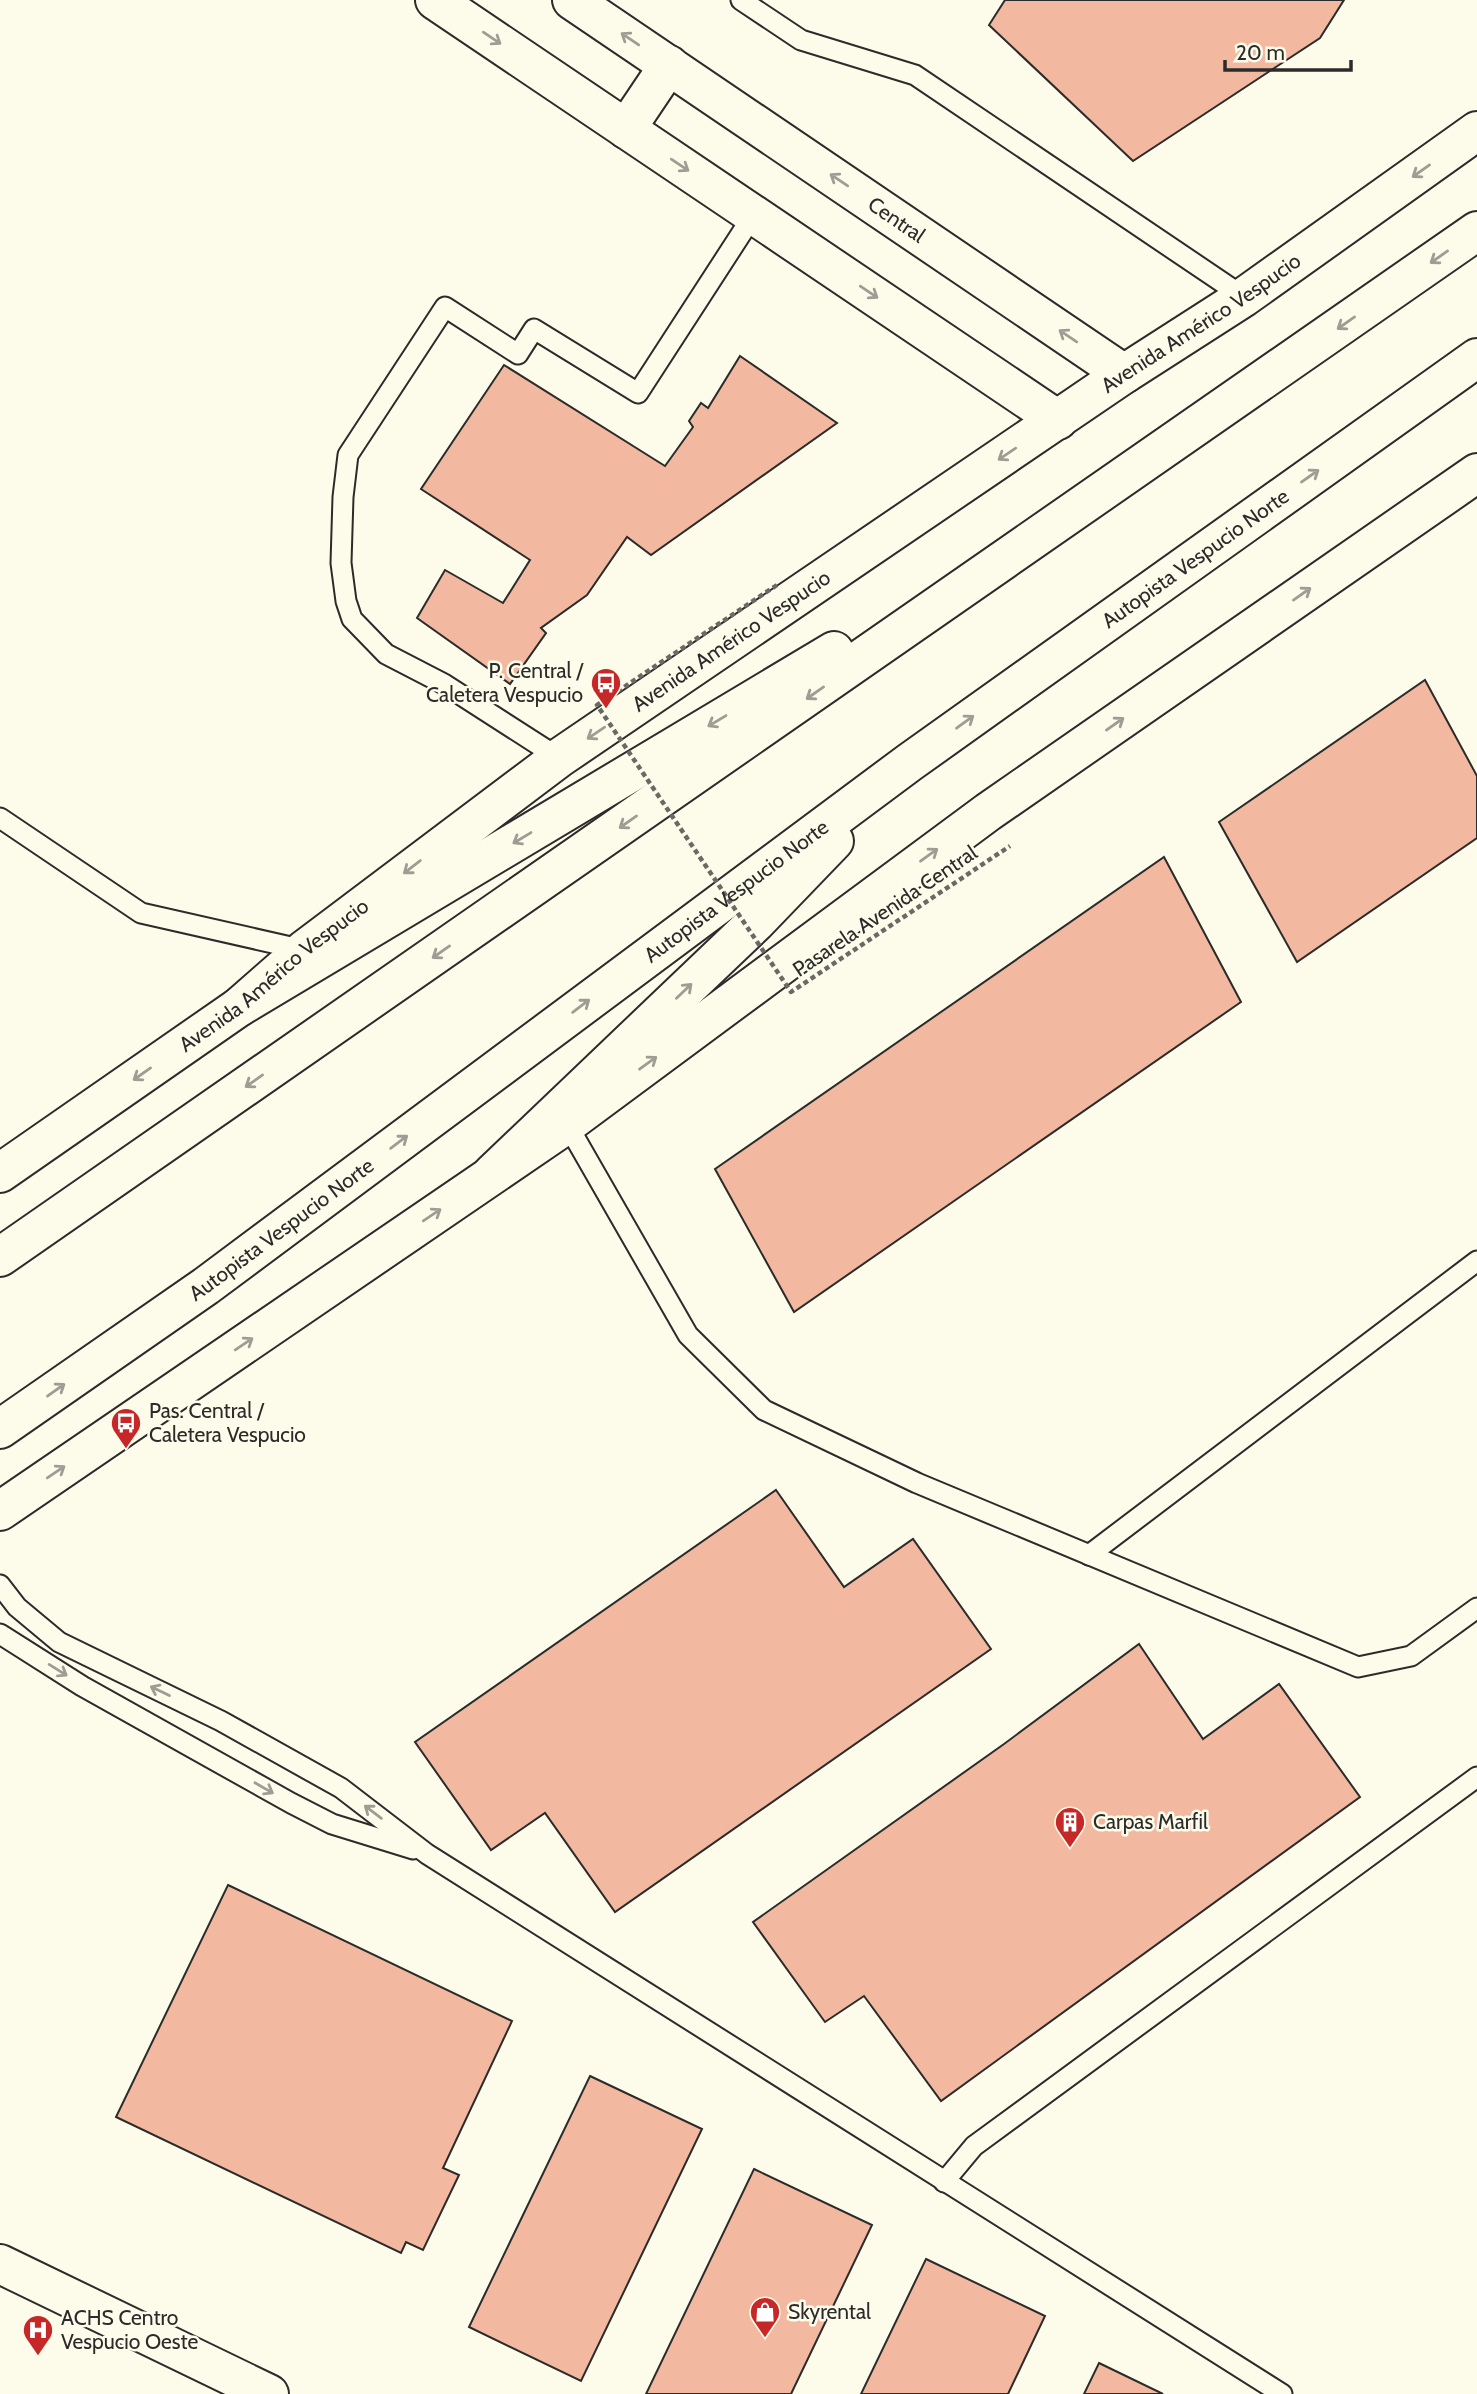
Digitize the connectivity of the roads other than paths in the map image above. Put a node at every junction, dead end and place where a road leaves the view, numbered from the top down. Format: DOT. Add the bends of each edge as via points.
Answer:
graph roads {
  1 [pos="435,0"];
  2 [pos="572,0"];
  3 [pos="741,0"];
  4 [pos="669,65"];
  5 [pos="626,129"];
  6 [pos="1477,131"];
  7 [pos="754,214"];
  8 [pos="1477,231"];
  9 [pos="1244,297"];
  10 [pos="1477,358"];
  11 [pos="1124,374"];
  12 [pos="1058,420"];
  13 [pos="1133,473"];
  14 [pos="1473,485"];
  15 [pos="559,758"];
  16 [pos="910,762"];
  17 [pos="0,818"];
  18 [pos="304,950"];
  19 [pos="239,1007"];
  20 [pos="566,1124"];
  21 [pos="0,1173"];
  22 [pos="492,1174"];
  23 [pos="0,1257"];
  24 [pos="1477,1261"];
  25 [pos="0,1429"];
  26 [pos="0,1511"];
  27 [pos="1089,1555"];
  28 [pos="0,1585"];
  29 [pos="1477,1608"];
  30 [pos="0,1634"];
  31 [pos="1477,1777"];
  32 [pos="427,1854"];
  33 [pos="944,2182"];
  34 [pos="0,2264"];
  35 [pos="269,2394"];
  36 [pos="1282,2394"];
  1 -- 5 [label="main road, one-way"];
  4 -- 2 [label="main road, Central, one-way"];
  3 -- 9 [label="lane" via="800,40 915,75"];
  4 -- 5 [label="main road"];
  11 -- 4 [label="main road, Central, one-way"];
  5 -- 7 [label="main road, one-way"];
  6 -- 9 [label="main road, Avenida Américo Vespucio, one-way"];
  7 -- 12 [label="main road, one-way"];
  7 -- 15 [label="lane" via="638,393 534,329 518,354 445,307 348,455 341,563 352,619 386,654 453,689"];
  8 -- 13 [label="main road, one-way"];
  9 -- 11 [label="main road, Avenida Américo Vespucio"];
  16 -- 10 [label="main road, Autopista Vespucio Norte, one-way"];
  11 -- 12 [label="main road, Avenida Américo Vespucio"];
  12 -- 15 [label="main road, Avenida Américo Vespucio, one-way"];
  13 -- 19 [label="main road, one-way"];
  13 -- 23 [label="main road, one-way"];
  20 -- 14 [label="main road, one-way" via="988,812"];
  15 -- 18 [label="main road, Avenida Américo Vespucio, one-way"];
  22 -- 16 [label="main road, one-way" via="756,922"];
  25 -- 16 [label="main road, Autopista Vespucio Norte, one-way" via="206,1286"];
  17 -- 18 [label="lane" via="141,913"];
  18 -- 19 [label="main road, Avenida Américo Vespucio"];
  19 -- 21 [label="main road, Avenida Américo Vespucio, one-way"];
  20 -- 22 [label="main road"];
  20 -- 27 [label="lane" via="688,1335 764,1410 917,1483"];
  26 -- 22 [label="main road, one-way"];
  24 -- 27 [label="lane"];
  27 -- 29 [label="lane" via="1358,1667 1411,1656"];
  32 -- 28 [label="lane, one-way" via="341,1788 221,1721 59,1642 17,1607"];
  30 -- 32 [label="lane, one-way" via="82,1686 291,1803 332,1824"];
  31 -- 33 [label="lane" via="974,2146"];
  32 -- 33 [label="lane"];
  33 -- 36 [label="lane"];
  34 -- 35 [label="main road"];
}
